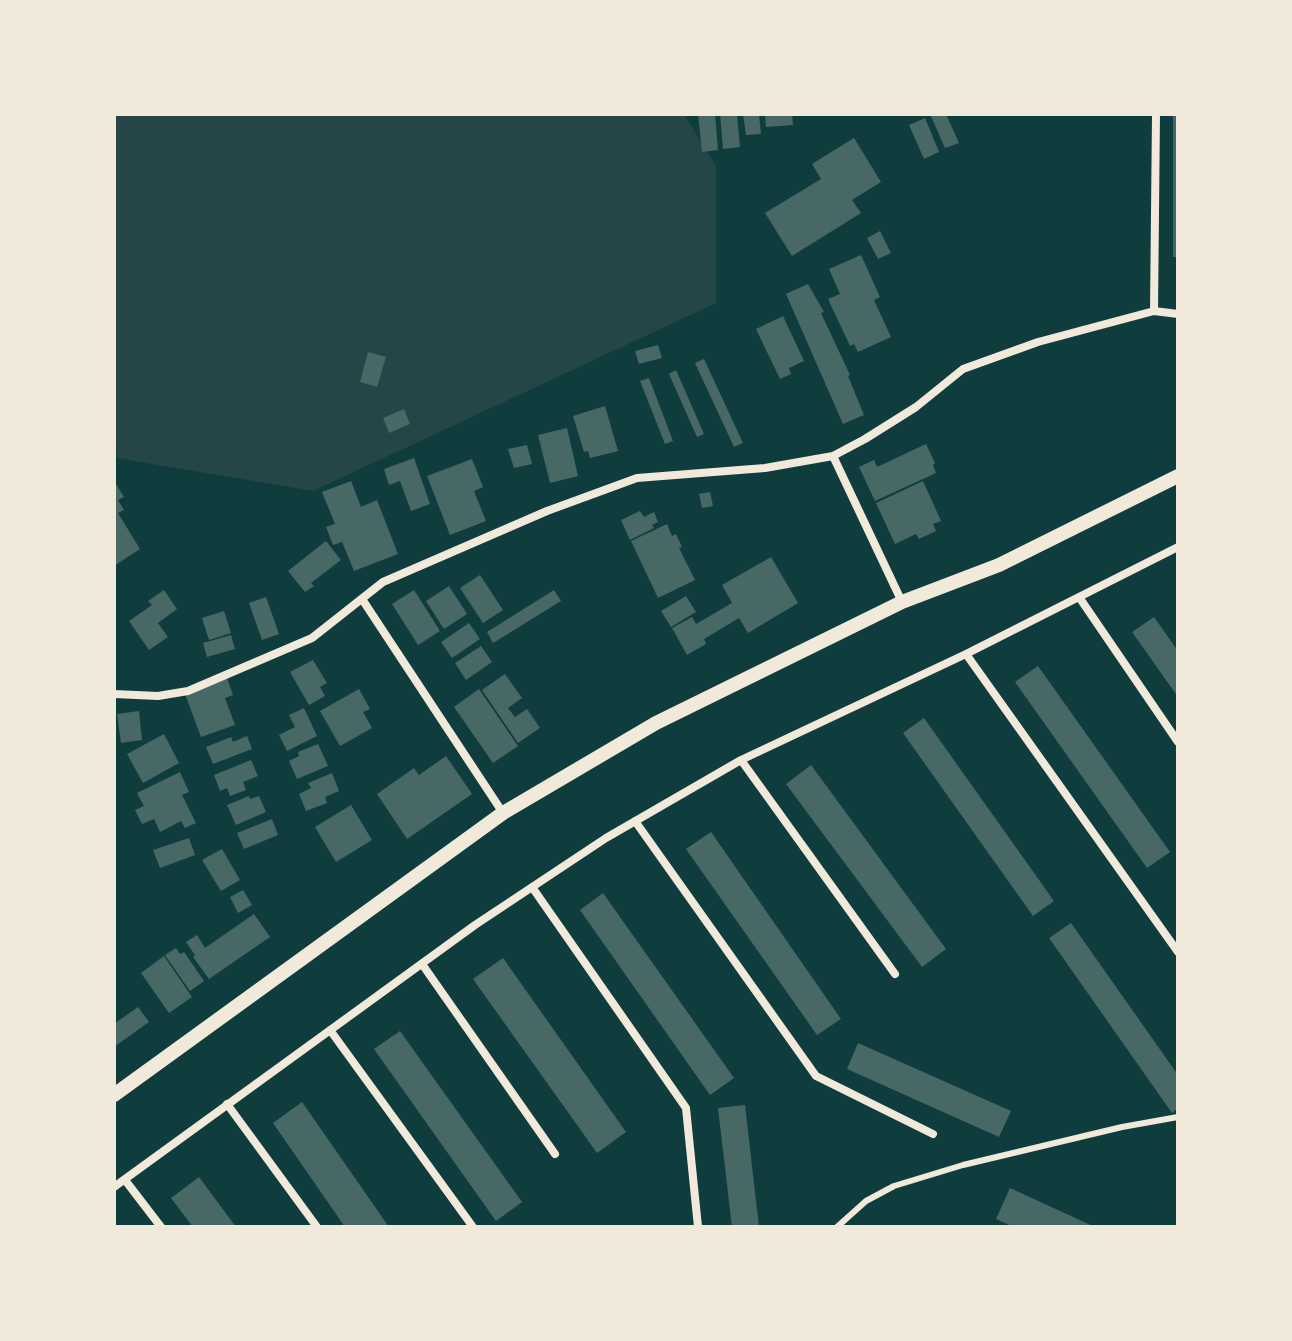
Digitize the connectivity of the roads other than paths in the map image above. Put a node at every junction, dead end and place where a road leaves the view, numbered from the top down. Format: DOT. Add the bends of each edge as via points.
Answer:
graph roads {
  1 [pos="1156,114"];
  2 [pos="1154,311"];
  3 [pos="1178,314"];
  4 [pos="833,456"];
  5 [pos="1178,476"];
  6 [pos="1178,547"];
  7 [pos="1079,597"];
  8 [pos="362,599"];
  9 [pos="902,602"];
  10 [pos="966,654"];
  11 [pos="114,694"];
  12 [pos="1178,742"];
  13 [pos="741,760"];
  14 [pos="503,813"];
  15 [pos="635,821"];
  16 [pos="532,887"];
  17 [pos="1178,952"];
  18 [pos="422,964"];
  19 [pos="895,974"];
  20 [pos="330,1030"];
  21 [pos="114,1095"];
  22 [pos="227,1104"];
  23 [pos="1178,1117"];
  24 [pos="933,1134"];
  25 [pos="555,1154"];
  26 [pos="125,1180"];
  27 [pos="114,1187"];
  28 [pos="161,1227"];
  29 [pos="317,1227"];
  30 [pos="473,1227"];
  31 [pos="698,1227"];
  32 [pos="837,1227"];
  1 -- 2 [label="street"];
  2 -- 3 [label="street"];
  2 -- 4 [label="street" via="1038,342 963,369 916,407"];
  4 -- 8 [label="street" via="765,468 637,478 383,582"];
  4 -- 9 [label="street"];
  5 -- 9 [label="street" via="999,565"];
  6 -- 7 [label="street"];
  7 -- 10 [label="street"];
  7 -- 12 [label="street"];
  8 -- 11 [label="street" via="312,638 188,691"];
  8 -- 14 [label="street"];
  9 -- 14 [label="street" via="656,723"];
  10 -- 13 [label="street"];
  10 -- 17 [label="street"];
  13 -- 15 [label="street"];
  13 -- 19 [label="street"];
  14 -- 21 [label="street"];
  15 -- 16 [label="street"];
  15 -- 24 [label="street" via="816,1076"];
  16 -- 18 [label="street"];
  16 -- 31 [label="street" via="686,1108"];
  18 -- 20 [label="street"];
  18 -- 25 [label="street"];
  20 -- 22 [label="street"];
  20 -- 30 [label="street"];
  22 -- 26 [label="street"];
  22 -- 29 [label="street"];
  23 -- 32 [label="lane" via="963,1165 894,1186 866,1201"];
  26 -- 27 [label="street"];
  26 -- 28 [label="street"];
}
